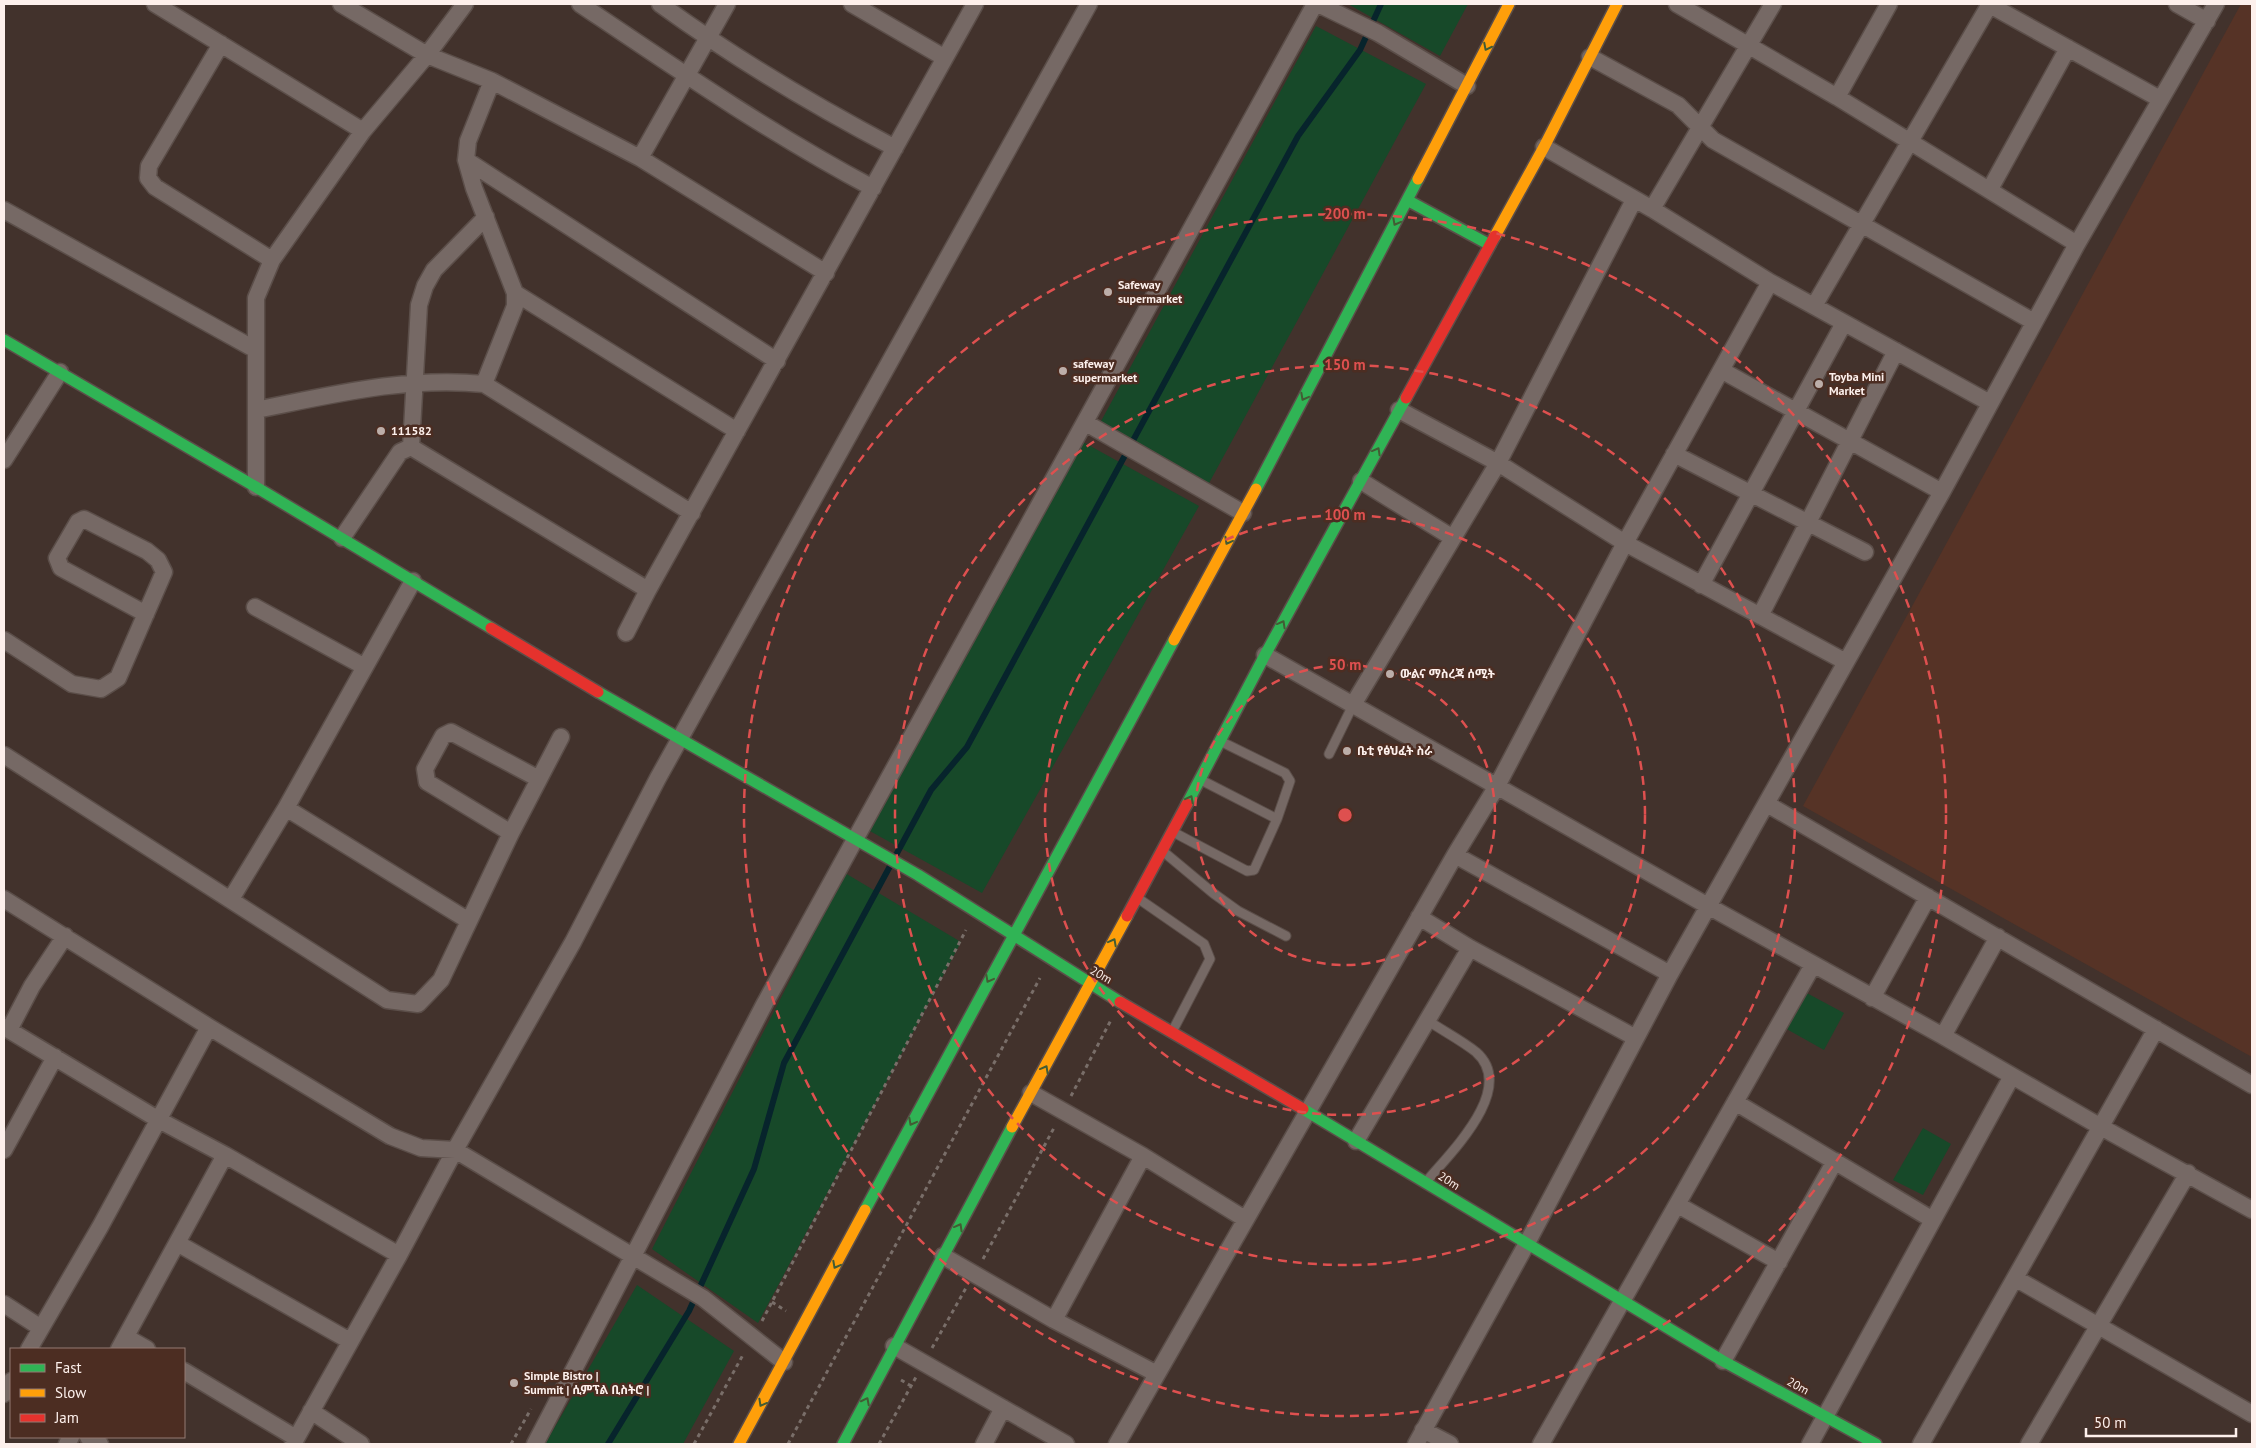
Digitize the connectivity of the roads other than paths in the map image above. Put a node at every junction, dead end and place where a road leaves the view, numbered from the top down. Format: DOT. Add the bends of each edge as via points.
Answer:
graph roads {
  1 [pos="155,4"];
  2 [pos="341,4"];
  3 [pos="465,4"];
  4 [pos="580,4"];
  5 [pos="660,4"];
  6 [pos="727,4"];
  7 [pos="852,4"];
  8 [pos="975,4"];
  9 [pos="1089,4"];
  10 [pos="1316,4"];
  11 [pos="1509,4"];
  12 [pos="1618,4"];
  13 [pos="1677,4"];
  14 [pos="1773,4"];
  15 [pos="1889,4"];
  16 [pos="1989,4"];
  17 [pos="2176,4"];
  18 [pos="2216,4"];
  19 [pos="2207,20"];
  20 [pos="708,38"];
  21 [pos="221,44"];
  22 [pos="1750,44"];
  23 [pos="2068,48"];
  24 [pos="427,55"];
  25 [pos="1590,56"];
  26 [pos="945,58"];
  27 [pos="685,75"];
  28 [pos="492,81"];
  29 [pos="1467,86"];
  30 [pos="1837,96"];
  31 [pos="2160,99"];
  32 [pos="1700,127"];
  33 [pos="363,131"];
  34 [pos="1910,141"];
  35 [pos="1544,147"];
  36 [pos="895,148"];
  37 [pos="640,158"];
  38 [pos="466,160"];
  39 [pos="873,188"];
  40 [pos="1990,190"];
  41 [pos="1407,200"];
  42 [pos="1634,200"];
  43 [pos="1652,209"];
  44 [pos="4,210"];
  45 [pos="486,217"];
  46 [pos="1862,224"];
  47 [pos="2077,244"];
  48 [pos="1490,245"];
  49 [pos="272,260"];
  50 [pos="826,273"];
  51 [pos="1770,282"];
  52 [pos="515,292"];
  53 [pos="1814,306"];
  54 [pos="1844,322"];
  55 [pos="2034,322"];
  56 [pos="4,340"];
  57 [pos="256,350"];
  58 [pos="1896,351"];
  59 [pos="776,360"];
  60 [pos="1721,370"];
  61 [pos="60,372"];
  62 [pos="414,384"];
  63 [pos="484,384"];
  64 [pos="1990,403"];
  65 [pos="256,410"];
  66 [pos="1399,410"];
  67 [pos="1796,411"];
  68 [pos="1086,423"];
  69 [pos="737,431"];
  70 [pos="1850,441"];
  71 [pos="411,447"];
  72 [pos="1674,454"];
  73 [pos="5,456"];
  74 [pos="1498,463"];
  75 [pos="1360,481"];
  76 [pos="256,487"];
  77 [pos="1942,492"];
  78 [pos="1751,494"];
  79 [pos="692,513"];
  80 [pos="1243,513"];
  81 [pos="1808,523"];
  82 [pos="342,538"];
  83 [pos="1453,538"];
  84 [pos="1625,543"];
  85 [pos="1865,552"];
  86 [pos="413,582"];
  87 [pos="1702,585"];
  88 [pos="648,590"];
  89 [pos="255,607"];
  90 [pos="146,614"];
  91 [pos="1760,616"];
  92 [pos="626,634"];
  93 [pos="4,640"];
  94 [pos="1265,655"];
  95 [pos="1846,662"];
  96 [pos="365,666"];
  97 [pos="1354,703"];
  98 [pos="561,737"];
  99 [pos="681,739"];
  100 [pos="1220,741"];
  101 [pos="1329,754"];
  102 [pos="4,755"];
  103 [pos="539,780"];
  104 [pos="1200,780"];
  105 [pos="1497,786"];
  106 [pos="1767,804"];
  107 [pos="286,808"];
  108 [pos="1277,819"];
  109 [pos="1173,832"];
  110 [pos="512,834"];
  111 [pos="856,840"];
  112 [pos="1162,851"];
  113 [pos="1454,855"];
  114 [pos="1928,897"];
  115 [pos="1136,898"];
  116 [pos="4,899"];
  117 [pos="231,899"];
  118 [pos="1708,906"];
  119 [pos="1419,917"];
  120 [pos="469,921"];
  121 [pos="65,936"];
  122 [pos="1012,936"];
  123 [pos="1286,936"];
  124 [pos="1998,937"];
  125 [pos="1470,948"];
  126 [pos="1813,965"];
  127 [pos="1670,974"];
  128 [pos="1090,985"];
  129 [pos="1872,998"];
  130 [pos="1427,1020"];
  131 [pos="209,1027"];
  132 [pos="6,1028"];
  133 [pos="2156,1029"];
  134 [pos="1171,1032"];
  135 [pos="1943,1036"];
  136 [pos="1636,1038"];
  137 [pos="55,1057"];
  138 [pos="2012,1076"];
  139 [pos="2252,1085"];
  140 [pos="1031,1094"];
  141 [pos="1735,1102"];
  142 [pos="1306,1111"];
  143 [pos="159,1120"];
  144 [pos="2101,1126"];
  145 [pos="1356,1141"];
  146 [pos="4,1150"];
  147 [pos="454,1150"];
  148 [pos="225,1154"];
  149 [pos="1143,1156"];
  150 [pos="1835,1161"];
  151 [pos="2188,1173"];
  152 [pos="1425,1182"];
  153 [pos="1678,1205"];
  154 [pos="2252,1210"];
  155 [pos="1245,1219"];
  156 [pos="1933,1220"];
  157 [pos="177,1243"];
  158 [pos="1526,1245"];
  159 [pos="399,1255"];
  160 [pos="943,1256"];
  161 [pos="633,1257"];
  162 [pos="1779,1262"];
  163 [pos="2015,1278"];
  164 [pos="1623,1302"];
  165 [pos="4,1304"];
  166 [pos="1054,1320"];
  167 [pos="2099,1326"];
  168 [pos="41,1328"];
  169 [pos="350,1341"];
  170 [pos="122,1343"];
  171 [pos="894,1346"];
  172 [pos="32,1348"];
  173 [pos="143,1348"];
  174 [pos="1723,1361"];
  175 [pos="784,1362"];
  176 [pos="185,1372"];
  177 [pos="1157,1374"];
  178 [pos="10,1382"];
  179 [pos="4,1394"];
  180 [pos="1004,1408"];
  181 [pos="311,1411"];
  182 [pos="2252,1414"];
  183 [pos="1825,1416"];
  184 [pos="1420,1437"];
  185 [pos="294,1441"];
  186 [pos="361,1444"];
  187 [pos="535,1444"];
  188 [pos="740,1444"];
  189 [pos="843,1444"];
  190 [pos="984,1444"];
  191 [pos="1066,1444"];
  192 [pos="1117,1444"];
  193 [pos="1450,1444"];
  194 [pos="1542,1444"];
  195 [pos="1810,1444"];
  196 [pos="1876,1444"];
  197 [pos="1921,1444"];
  198 [pos="2029,1444"];
  1 -- 21 [label="street"];
  2 -- 24 [label="street"];
  3 -- 24 [label="street"];
  4 -- 27 [label="street"];
  5 -- 20 [label="street"];
  6 -- 20 [label="street"];
  7 -- 26 [label="street"];
  8 -- 26 [label="street"];
  9 -- 99 [label="street"];
  10 -- 29 [label="street" via="1378,33"];
  10 -- 68 [label="street"];
  11 -- 29 [label="main road, one-way"];
  12 -- 25 [label="main road"];
  13 -- 22 [label="street"];
  14 -- 22 [label="street"];
  15 -- 30 [label="street"];
  16 -- 23 [label="street"];
  16 -- 34 [label="street"];
  17 -- 19 [label="street"];
  18 -- 19 [label="street"];
  19 -- 31 [label="street"];
  20 -- 27 [label="street"];
  20 -- 36 [label="street"];
  21 -- 33 [label="street"];
  21 -- 49 [label="street" via="149,166 148,178 155,187"];
  22 -- 30 [label="street"];
  22 -- 32 [label="street"];
  23 -- 31 [label="street"];
  23 -- 40 [label="street"];
  24 -- 28 [label="street"];
  24 -- 33 [label="street"];
  25 -- 32 [label="street" via="1678,106"];
  25 -- 35 [label="main road"];
  26 -- 36 [label="street"];
  27 -- 37 [label="street"];
  27 -- 39 [label="street"];
  28 -- 37 [label="street"];
  28 -- 38 [label="street" via="468,141"];
  29 -- 41 [label="main road"];
  30 -- 34 [label="street"];
  31 -- 47 [label="street"];
  32 -- 43 [label="street"];
  32 -- 46 [label="street" via="1713,140"];
  33 -- 49 [label="street"];
  34 -- 40 [label="street"];
  34 -- 46 [label="street"];
  35 -- 42 [label="street"];
  35 -- 48 [label="main road"];
  36 -- 39 [label="street"];
  37 -- 50 [label="street"];
  38 -- 45 [label="street"];
  38 -- 59 [label="street"];
  39 -- 50 [label="street"];
  40 -- 47 [label="street"];
  41 -- 48 [label="main road"];
  41 -- 80 [label="main road, one-way"];
  42 -- 43 [label="street"];
  42 -- 74 [label="street"];
  43 -- 51 [label="street"];
  44 -- 57 [label="street"];
  45 -- 52 [label="street"];
  45 -- 62 [label="street" via="434,270 425,286 419,305"];
  46 -- 53 [label="street"];
  46 -- 55 [label="street"];
  47 -- 55 [label="street"];
  48 -- 66 [label="main road"];
  49 -- 57 [label="street" via="256,298"];
  50 -- 59 [label="street"];
  51 -- 53 [label="street"];
  51 -- 60 [label="street"];
  52 -- 63 [label="street" via="515,306"];
  52 -- 69 [label="street"];
  53 -- 54 [label="street"];
  54 -- 58 [label="street"];
  54 -- 67 [label="street"];
  55 -- 64 [label="street"];
  56 -- 61 [label="main road, 20m"];
  57 -- 65 [label="street"];
  58 -- 64 [label="street"];
  58 -- 70 [label="street"];
  59 -- 69 [label="street"];
  60 -- 67 [label="street"];
  60 -- 72 [label="street"];
  61 -- 73 [label="street"];
  61 -- 76 [label="main road, 20m"];
  62 -- 63 [label="street" via="452,381"];
  62 -- 65 [label="street" via="365,388"];
  62 -- 71 [label="street"];
  63 -- 79 [label="street"];
  64 -- 77 [label="street"];
  65 -- 76 [label="street"];
  66 -- 74 [label="street"];
  75 -- 66 [label="main road, one-way"];
  67 -- 70 [label="street"];
  67 -- 78 [label="street"];
  68 -- 80 [label="street"];
  68 -- 111 [label="street"];
  69 -- 79 [label="street"];
  70 -- 77 [label="street"];
  70 -- 81 [label="street"];
  71 -- 82 [label="street" via="400,452"];
  71 -- 88 [label="street"];
  72 -- 78 [label="street"];
  72 -- 84 [label="street"];
  74 -- 83 [label="street"];
  74 -- 84 [label="street"];
  75 -- 83 [label="street"];
  94 -- 75 [label="main road, one-way"];
  76 -- 82 [label="main road, 20m"];
  77 -- 95 [label="street"];
  78 -- 81 [label="street"];
  78 -- 87 [label="street"];
  79 -- 88 [label="street"];
  80 -- 122 [label="main road, one-way"];
  81 -- 85 [label="street"];
  81 -- 91 [label="street"];
  82 -- 86 [label="main road, 20m"];
  83 -- 97 [label="street"];
  84 -- 87 [label="street"];
  84 -- 105 [label="street"];
  86 -- 96 [label="street"];
  86 -- 99 [label="main road, 20m"];
  87 -- 91 [label="street"];
  88 -- 92 [label="street"];
  89 -- 96 [label="street"];
  90 -- 90 [label="street" via="60,568 57,558 78,522 84,519 93,522 158,560 164,572"];
  90 -- 93 [label="street" via="118,678 101,689 72,684"];
  91 -- 95 [label="street"];
  94 -- 97 [label="street"];
  94 -- 100 [label="main road"];
  95 -- 106 [label="street"];
  96 -- 107 [label="street"];
  97 -- 101 [label="lane"];
  97 -- 105 [label="street"];
  98 -- 103 [label="street"];
  99 -- 111 [label="main road, 20m"];
  99 -- 147 [label="street" via="573,942"];
  100 -- 104 [label="main road"];
  100 -- 108 [label="lane" via="1285,772 1290,781"];
  102 -- 117 [label="street"];
  103 -- 110 [label="street"];
  103 -- 110 [label="street" via="451,732 443,736 425,769 427,782"];
  104 -- 108 [label="lane"];
  109 -- 104 [label="main road, one-way"];
  105 -- 113 [label="street"];
  105 -- 118 [label="street"];
  106 -- 114 [label="street"];
  106 -- 118 [label="street"];
  107 -- 117 [label="street"];
  107 -- 120 [label="street"];
  108 -- 109 [label="lane" via="1254,870 1247,872"];
  109 -- 112 [label="main road"];
  110 -- 120 [label="street"];
  111 -- 122 [label="main road, 20m" via="918,875"];
  111 -- 161 [label="street" via="765,1004"];
  112 -- 115 [label="main road"];
  112 -- 123 [label="lane" via="1238,911"];
  113 -- 119 [label="street"];
  113 -- 127 [label="street"];
  114 -- 124 [label="street"];
  114 -- 129 [label="street"];
  128 -- 115 [label="main road, one-way"];
  115 -- 134 [label="lane" via="1204,944 1210,959"];
  116 -- 121 [label="street"];
  117 -- 120 [label="street" via="387,1000 418,1004 441,980"];
  118 -- 126 [label="street"];
  118 -- 127 [label="street"];
  119 -- 125 [label="street"];
  119 -- 142 [label="street"];
  121 -- 131 [label="street"];
  121 -- 132 [label="street"];
  122 -- 128 [label="main road, 20m"];
  122 -- 175 [label="main road, one-way"];
  124 -- 133 [label="street"];
  124 -- 135 [label="street"];
  125 -- 130 [label="street"];
  125 -- 136 [label="street"];
  126 -- 129 [label="street"];
  126 -- 141 [label="street"];
  127 -- 136 [label="street"];
  128 -- 134 [label="main road, 20m"];
  140 -- 128 [label="main road, one-way"];
  129 -- 135 [label="street"];
  130 -- 145 [label="street"];
  130 -- 152 [label="lane" via="1477,1053 1487,1070 1488,1094 1475,1122"];
  131 -- 143 [label="street"];
  131 -- 147 [label="street" via="390,1136 421,1148"];
  132 -- 137 [label="street"];
  133 -- 139 [label="street"];
  133 -- 144 [label="street"];
  134 -- 142 [label="main road, 20m"];
  135 -- 138 [label="street"];
  136 -- 158 [label="street"];
  137 -- 143 [label="street"];
  137 -- 146 [label="street"];
  138 -- 144 [label="street"];
  138 -- 156 [label="street"];
  140 -- 149 [label="street"];
  160 -- 140 [label="main road, one-way"];
  141 -- 150 [label="street"];
  141 -- 153 [label="street"];
  142 -- 145 [label="main road, 20m"];
  142 -- 155 [label="street"];
  143 -- 148 [label="street"];
  143 -- 168 [label="street"];
  144 -- 151 [label="street"];
  144 -- 163 [label="street"];
  145 -- 152 [label="main road, 20m"];
  147 -- 159 [label="street"];
  147 -- 161 [label="street"];
  148 -- 157 [label="street"];
  148 -- 159 [label="street"];
  149 -- 155 [label="street"];
  149 -- 166 [label="street"];
  150 -- 156 [label="street"];
  150 -- 162 [label="street"];
  151 -- 154 [label="street"];
  151 -- 167 [label="street"];
  152 -- 158 [label="main road, 20m"];
  153 -- 162 [label="street"];
  153 -- 164 [label="street"];
  155 -- 177 [label="street"];
  156 -- 183 [label="street"];
  157 -- 169 [label="street"];
  157 -- 170 [label="street"];
  158 -- 164 [label="main road, 20m"];
  158 -- 184 [label="street"];
  159 -- 169 [label="street"];
  160 -- 166 [label="street"];
  160 -- 171 [label="main road"];
  161 -- 175 [label="street" via="703,1298"];
  161 -- 187 [label="street"];
  162 -- 174 [label="street"];
  163 -- 167 [label="street"];
  163 -- 197 [label="street"];
  164 -- 174 [label="main road, 20m"];
  164 -- 194 [label="street"];
  165 -- 168 [label="street"];
  166 -- 177 [label="street"];
  167 -- 182 [label="street"];
  167 -- 198 [label="street"];
  168 -- 172 [label="street"];
  169 -- 181 [label="street"];
  170 -- 173 [label="street"];
  171 -- 180 [label="street"];
  189 -- 171 [label="main road, one-way"];
  174 -- 183 [label="main road, 20m"];
  175 -- 188 [label="main road, one-way"];
  176 -- 185 [label="street"];
  177 -- 192 [label="street"];
  178 -- 179 [label="street"];
  180 -- 190 [label="street"];
  180 -- 191 [label="street"];
  181 -- 185 [label="street"];
  181 -- 186 [label="street"];
  183 -- 195 [label="street"];
  183 -- 196 [label="main road, 20m"];
  184 -- 193 [label="street"];
}
